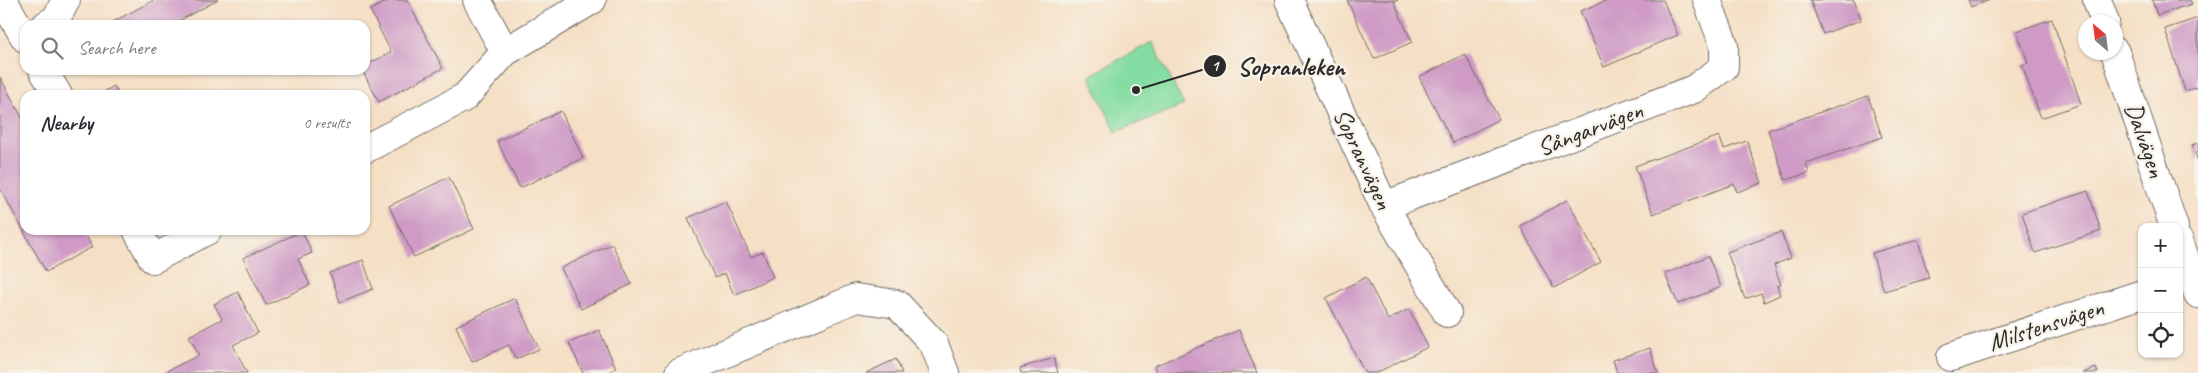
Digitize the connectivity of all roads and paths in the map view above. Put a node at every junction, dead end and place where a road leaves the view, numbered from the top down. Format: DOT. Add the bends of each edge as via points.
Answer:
graph roads {
  1 [pos="3,0"];
  2 [pos="66,0"];
  3 [pos="477,0"];
  4 [pos="592,0"];
  5 [pos="1289,0"];
  6 [pos="1707,0"];
  7 [pos="2097,0"];
  8 [pos="2102,15"];
  9 [pos="54,20"];
  10 [pos="20,29"];
  11 [pos="505,52"];
  12 [pos="2118,60"];
  13 [pos="47,75"];
  14 [pos="55,90"];
  15 [pos="370,146"];
  16 [pos="1384,206"];
  17 [pos="2173,223"];
  18 [pos="140,235"];
  19 [pos="199,235"];
  20 [pos="2183,254"];
  21 [pos="2192,282"];
  22 [pos="2138,295"];
  23 [pos="1447,313"];
  24 [pos="1951,357"];
  25 [pos="679,373"];
  26 [pos="945,373"];
  1 -- 10 [label="street"];
  2 -- 9 [label="street"];
  3 -- 11 [label="street"];
  4 -- 11 [label="street"];
  5 -- 16 [label="street, Sopranvägen"];
  6 -- 16 [label="street, Sångarvägen" via="1724,45 1724,67 1694,89"];
  7 -- 8 [label="street"];
  11 -- 15 [label="street" via="465,97"];
  12 -- 17 [label="street, Dalvägen"];
  13 -- 14 [label="street"];
  16 -- 23 [label="street, Sopranvägen"];
  18 -- 19 [label="street" via="153,259"];
  20 -- 21 [label="street"];
  22 -- 24 [label="street, Milstensvägen"];
  25 -- 26 [label="street" via="856,298 897,304 934,344"];
}
